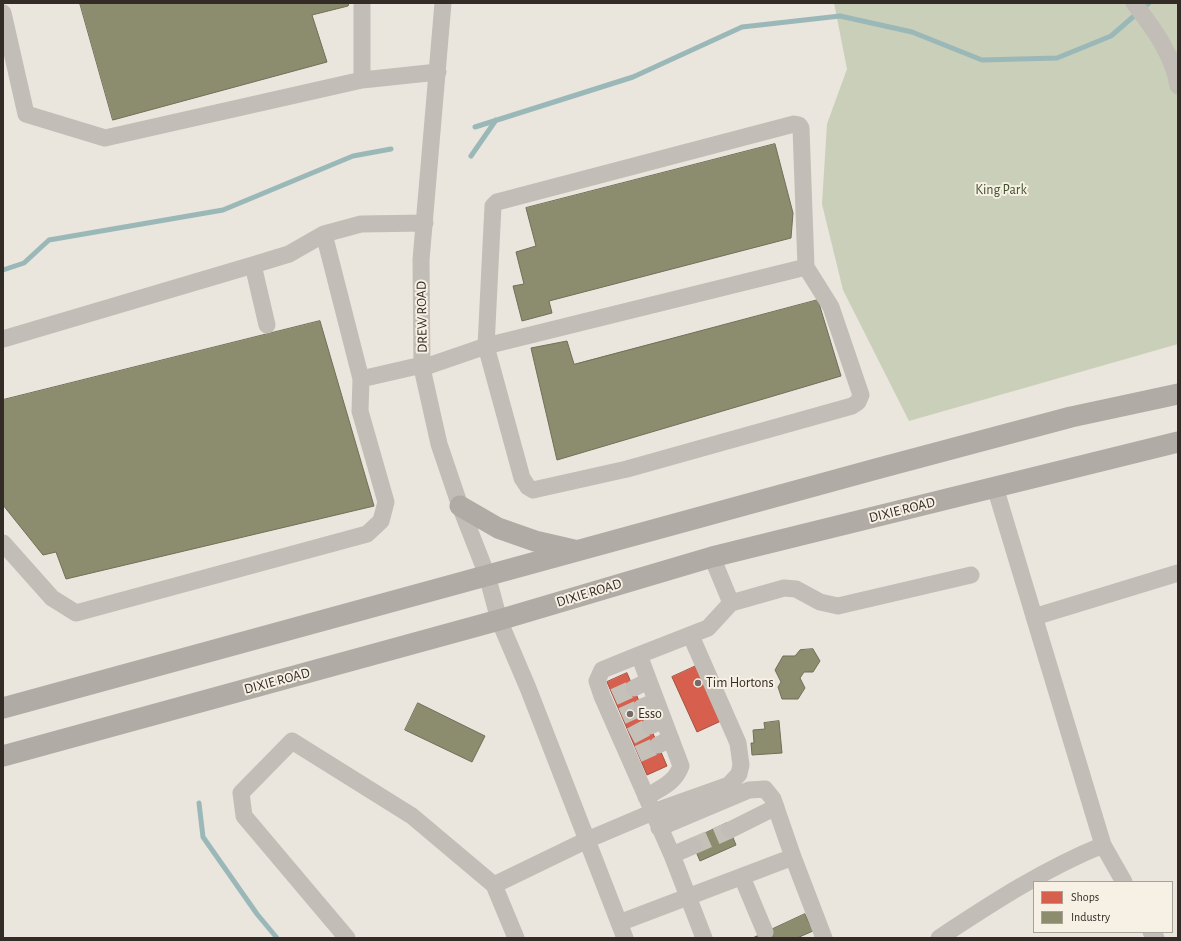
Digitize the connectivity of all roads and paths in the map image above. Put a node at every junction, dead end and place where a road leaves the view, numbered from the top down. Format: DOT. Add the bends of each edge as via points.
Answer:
graph roads {
  1 [pos="362,3"];
  2 [pos="443,3"];
  3 [pos="1135,4"];
  4 [pos="3,13"];
  5 [pos="438,72"];
  6 [pos="362,80"];
  7 [pos="1178,86"];
  8 [pos="424,223"];
  9 [pos="324,234"];
  10 [pos="253,265"];
  11 [pos="806,267"];
  12 [pos="267,325"];
  13 [pos="3,339"];
  14 [pos="486,346"];
  15 [pos="422,366"];
  16 [pos="362,379"];
  17 [pos="1178,394"];
  18 [pos="1178,442"];
  19 [pos="995,487"];
  20 [pos="460,506"];
  21 [pos="3,543"];
  22 [pos="577,550"];
  23 [pos="712,556"];
  24 [pos="1178,573"];
  25 [pos="487,575"];
  26 [pos="971,575"];
  27 [pos="731,603"];
  28 [pos="1034,617"];
  29 [pos="499,620"];
  30 [pos="691,636"];
  31 [pos="639,655"];
  32 [pos="3,708"];
  33 [pos="3,756"];
  34 [pos="650,804"];
  35 [pos="776,807"];
  36 [pos="659,828"];
  37 [pos="730,830"];
  38 [pos="587,840"];
  39 [pos="1103,845"];
  40 [pos="693,846"];
  41 [pos="672,855"];
  42 [pos="793,857"];
  43 [pos="742,877"];
  44 [pos="1123,881"];
  45 [pos="494,885"];
  46 [pos="688,895"];
  47 [pos="622,930"];
  48 [pos="765,932"];
  49 [pos="347,938"];
  50 [pos="516,938"];
  51 [pos="704,938"];
  52 [pos="824,938"];
  53 [pos="939,938"];
  1 -- 6 [label="street"];
  2 -- 5 [label="street, DREW ROAD"];
  3 -- 7 [label="street" via="1154,28 1176,73"];
  4 -- 6 [label="street" via="26,114 104,138"];
  5 -- 6 [label="street"];
  5 -- 8 [label="street, DREW ROAD"];
  8 -- 9 [label="street" via="361,224"];
  8 -- 15 [label="street, DREW ROAD" via="421,260"];
  9 -- 10 [label="street" via="289,254"];
  9 -- 16 [label="street"];
  10 -- 12 [label="street"];
  10 -- 13 [label="street"];
  11 -- 14 [label="street"];
  11 -- 14 [label="street" via="801,128 794,124 497,202 493,206"];
  11 -- 14 [label="street" via="832,307 862,396 858,402 852,406 628,469 533,490 528,487 522,478"];
  14 -- 15 [label="street"];
  15 -- 16 [label="street"];
  15 -- 20 [label="street, DREW ROAD" via="439,444"];
  16 -- 21 [label="street" via="360,411 386,502 381,521 367,534 76,613 52,598"];
  17 -- 22 [label="main road" via="1071,417"];
  18 -- 19 [label="main road, DIXIE ROAD"];
  19 -- 23 [label="main road, DIXIE ROAD"];
  19 -- 28 [label="street"];
  20 -- 22 [label="main road" via="498,528 535,541"];
  20 -- 25 [label="street, DREW ROAD"];
  22 -- 25 [label="main road"];
  23 -- 27 [label="street"];
  23 -- 29 [label="main road, DIXIE ROAD"];
  24 -- 28 [label="street"];
  25 -- 29 [label="street, DREW ROAD"];
  25 -- 32 [label="main road"];
  26 -- 27 [label="street" via="838,606 820,602 796,589 784,588"];
  27 -- 30 [label="street" via="708,628"];
  28 -- 39 [label="street"];
  29 -- 33 [label="main road, DIXIE ROAD"];
  29 -- 38 [label="street, DREW ROAD"];
  30 -- 31 [label="street"];
  30 -- 34 [label="street" via="738,743 741,765 739,774 729,785"];
  31 -- 34 [label="street" via="641,684 665,742 681,766 678,775"];
  31 -- 34 [label="street" via="602,670 597,681 609,700 634,756"];
  34 -- 36 [label="street"];
  34 -- 38 [label="street"];
  35 -- 36 [label="street" via="765,788 749,790"];
  35 -- 37 [label="street"];
  35 -- 42 [label="street"];
  36 -- 41 [label="street"];
  38 -- 45 [label="street"];
  38 -- 47 [label="street, DREW ROAD"];
  39 -- 44 [label="street"];
  39 -- 53 [label="street" via="1073,857 1019,886"];
  40 -- 41 [label="street"];
  41 -- 46 [label="street"];
  42 -- 43 [label="street"];
  42 -- 52 [label="street"];
  43 -- 46 [label="street"];
  43 -- 48 [label="street"];
  45 -- 49 [label="street" via="412,816 292,741 241,793 244,816"];
  45 -- 50 [label="street"];
  46 -- 47 [label="street"];
  46 -- 51 [label="street"];
}
